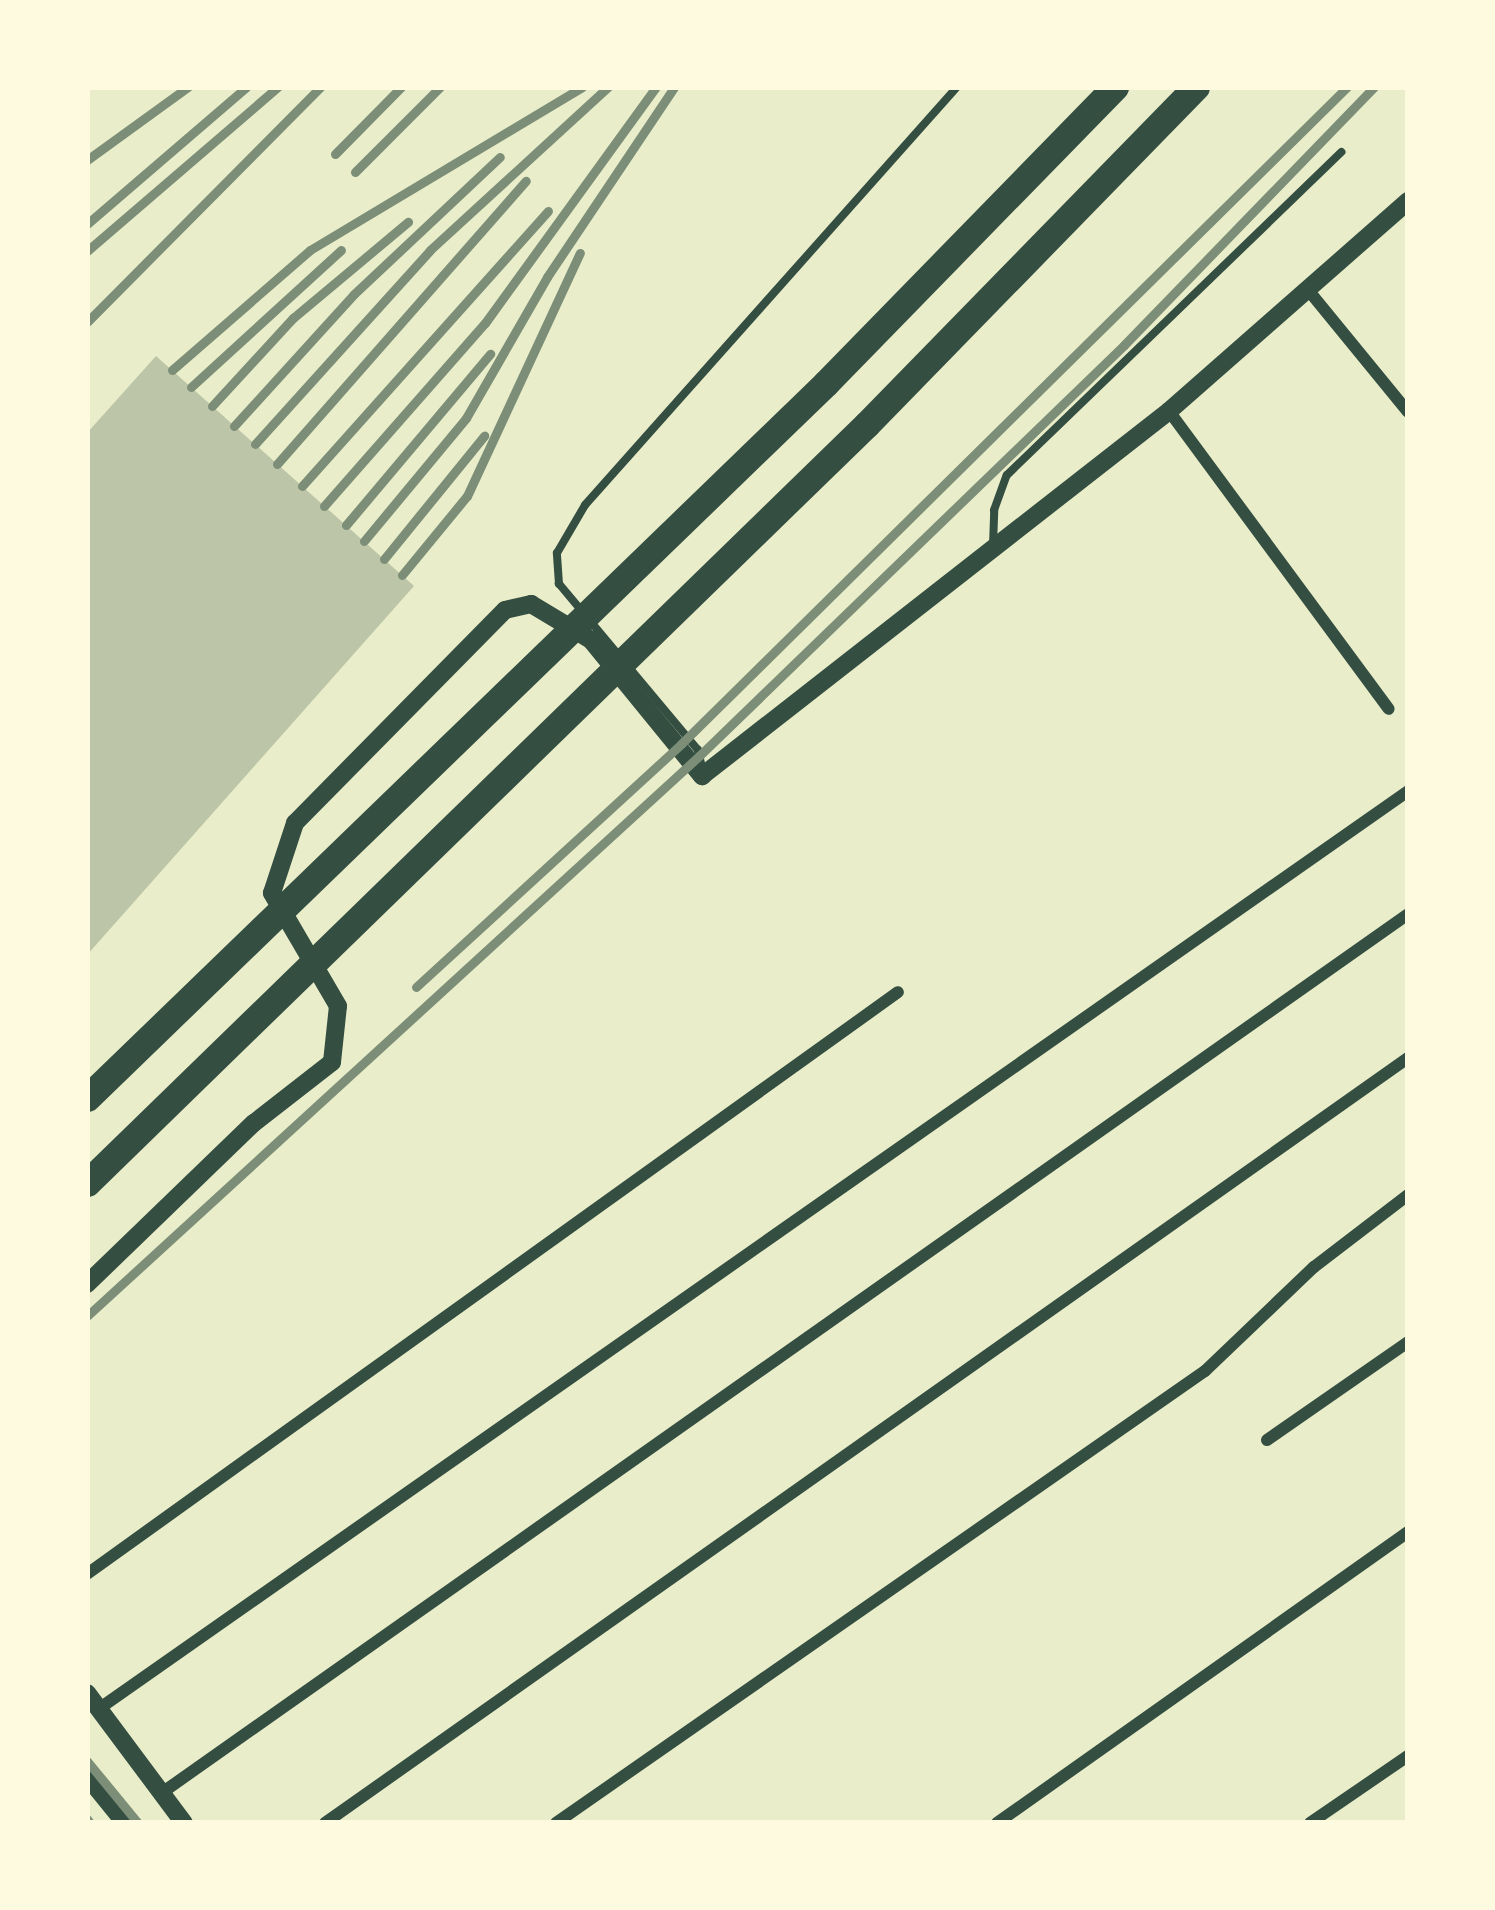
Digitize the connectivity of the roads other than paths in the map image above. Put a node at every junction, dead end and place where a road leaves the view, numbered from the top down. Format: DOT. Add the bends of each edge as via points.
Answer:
graph roads {
  1 [pos="957,87"];
  2 [pos="1115,87"];
  3 [pos="1196,87"];
  4 [pos="1341,152"];
  5 [pos="1408,201"];
  6 [pos="1310,291"];
  7 [pos="1168,411"];
  8 [pos="1408,412"];
  9 [pos="993,554"];
  10 [pos="1388,709"];
  11 [pos="701,776"];
  12 [pos="1407,792"];
  13 [pos="1408,914"];
  14 [pos="898,992"];
  15 [pos="1408,1058"];
  16 [pos="87,1098"];
  17 [pos="87,1183"];
  18 [pos="1408,1195"];
  19 [pos="87,1284"];
  20 [pos="1408,1342"];
  21 [pos="1267,1440"];
  22 [pos="1408,1532"];
  23 [pos="87,1574"];
  24 [pos="93,1701"];
  25 [pos="1408,1756"];
  26 [pos="87,1776"];
  27 [pos="163,1792"];
  28 [pos="125,1823"];
  29 [pos="184,1823"];
  30 [pos="325,1823"];
  31 [pos="556,1823"];
  32 [pos="997,1823"];
  33 [pos="1310,1823"];
  1 -- 11 [label="lane" via="585,505 557,553 559,584 698,750"];
  2 -- 16 [label="highway" via="826,383"];
  3 -- 17 [label="highway" via="867,424"];
  4 -- 9 [label="lane" via="1006,475 994,510"];
  5 -- 6 [label="street"];
  6 -- 7 [label="street"];
  6 -- 8 [label="street"];
  7 -- 9 [label="street"];
  7 -- 10 [label="street"];
  9 -- 11 [label="street"];
  11 -- 19 [label="street" via="591,640 531,604 505,610 295,823 272,893 338,1006 332,1062 254,1124"];
  12 -- 24 [label="street"];
  13 -- 27 [label="street"];
  14 -- 23 [label="street"];
  15 -- 30 [label="street"];
  18 -- 31 [label="street" via="1314,1267 1205,1371"];
  20 -- 21 [label="street"];
  22 -- 32 [label="street"];
  24 -- 27 [label="street"];
  25 -- 33 [label="street"];
  26 -- 28 [label="street"];
  27 -- 29 [label="street"];
}
